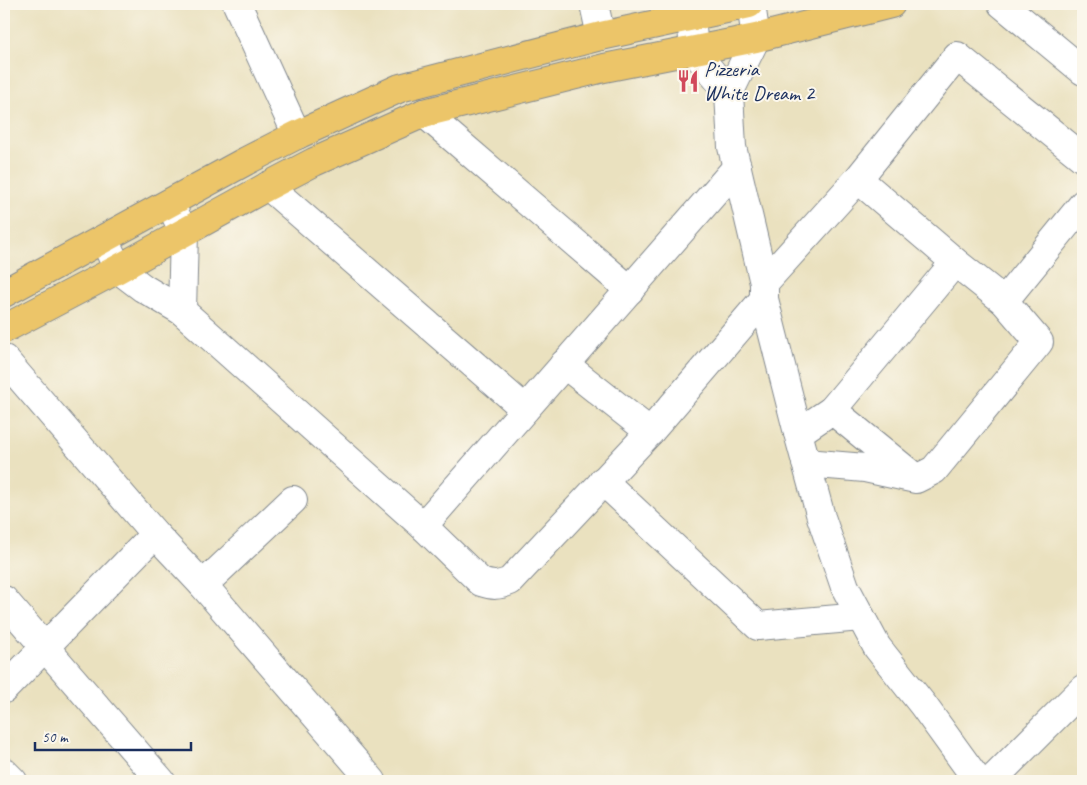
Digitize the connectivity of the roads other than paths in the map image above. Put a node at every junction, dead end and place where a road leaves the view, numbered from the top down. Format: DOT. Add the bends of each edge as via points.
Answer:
graph roads {
  1 [pos="237,4"];
  2 [pos="594,4"];
  3 [pos="750,4"];
  4 [pos="891,4"];
  5 [pos="1002,4"];
  6 [pos="691,16"];
  7 [pos="601,36"];
  8 [pos="756,38"];
  9 [pos="694,51"];
  10 [pos="1083,71"];
  11 [pos="729,93"];
  12 [pos="424,113"];
  13 [pos="297,135"];
  14 [pos="1083,158"];
  15 [pos="737,167"];
  16 [pos="858,179"];
  17 [pos="268,186"];
  18 [pos="170,203"];
  19 [pos="1083,204"];
  20 [pos="184,233"];
  21 [pos="104,238"];
  22 [pos="955,262"];
  23 [pos="118,269"];
  24 [pos="630,290"];
  25 [pos="764,291"];
  26 [pos="4,293"];
  27 [pos="1004,301"];
  28 [pos="182,311"];
  29 [pos="4,329"];
  30 [pos="4,359"];
  31 [pos="564,364"];
  32 [pos="525,409"];
  33 [pos="832,410"];
  34 [pos="650,432"];
  35 [pos="798,433"];
  36 [pos="806,463"];
  37 [pos="916,479"];
  38 [pos="603,481"];
  39 [pos="293,500"];
  40 [pos="423,526"];
  41 [pos="154,534"];
  42 [pos="203,585"];
  43 [pos="4,600"];
  44 [pos="861,618"];
  45 [pos="44,647"];
  46 [pos="4,689"];
  47 [pos="1083,689"];
  48 [pos="4,772"];
  49 [pos="13,781"];
  50 [pos="161,781"];
  51 [pos="372,781"];
  52 [pos="978,781"];
  53 [pos="991,781"];
  1 -- 13 [label="street"];
  2 -- 7 [label="street"];
  3 -- 6 [label="main road"];
  3 -- 8 [label="street"];
  4 -- 8 [label="main road"];
  5 -- 10 [label="street"];
  6 -- 7 [label="main road"];
  6 -- 9 [label="street"];
  7 -- 13 [label="main road" via="400,88"];
  8 -- 9 [label="main road"];
  8 -- 11 [label="street"];
  9 -- 11 [label="street"];
  9 -- 12 [label="main road" via="604,68"];
  11 -- 15 [label="street" via="732,148"];
  12 -- 17 [label="main road"];
  12 -- 24 [label="street"];
  13 -- 18 [label="main road"];
  14 -- 16 [label="street" via="957,56"];
  15 -- 24 [label="street"];
  15 -- 25 [label="street"];
  16 -- 22 [label="street"];
  16 -- 25 [label="street"];
  17 -- 20 [label="main road"];
  17 -- 32 [label="street"];
  18 -- 20 [label="street"];
  18 -- 21 [label="main road"];
  19 -- 27 [label="street"];
  20 -- 23 [label="main road"];
  20 -- 28 [label="street"];
  21 -- 23 [label="street"];
  21 -- 26 [label="main road"];
  22 -- 27 [label="street"];
  22 -- 33 [label="street"];
  23 -- 28 [label="street"];
  23 -- 29 [label="main road"];
  24 -- 31 [label="street"];
  25 -- 34 [label="street"];
  25 -- 35 [label="street"];
  27 -- 37 [label="street" via="1039,342 934,470"];
  28 -- 40 [label="street"];
  30 -- 41 [label="street"];
  31 -- 32 [label="street"];
  31 -- 34 [label="street"];
  32 -- 40 [label="street"];
  33 -- 35 [label="street"];
  33 -- 37 [label="street"];
  34 -- 38 [label="street"];
  35 -- 36 [label="street"];
  36 -- 37 [label="street" via="865,468"];
  36 -- 44 [label="street" via="845,587"];
  38 -- 40 [label="street" via="510,581 501,585 481,582"];
  38 -- 44 [label="street" via="758,626"];
  39 -- 42 [label="street"];
  41 -- 42 [label="street"];
  41 -- 45 [label="street"];
  42 -- 51 [label="street"];
  43 -- 45 [label="street"];
  44 -- 52 [label="street" via="877,647"];
  45 -- 46 [label="street"];
  45 -- 50 [label="street"];
  47 -- 53 [label="street"];
  48 -- 49 [label="street"];
}
